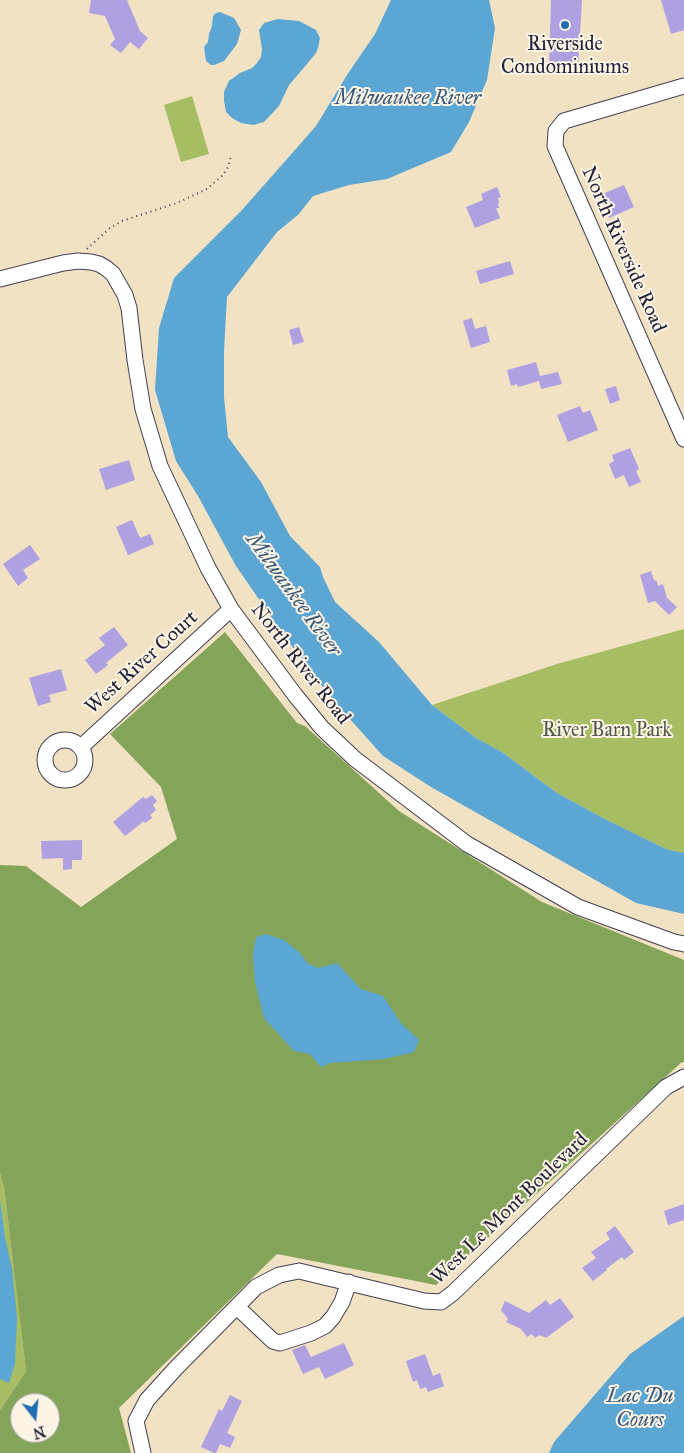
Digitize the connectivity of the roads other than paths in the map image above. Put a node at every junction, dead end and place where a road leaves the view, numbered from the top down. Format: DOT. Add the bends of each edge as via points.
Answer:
graph roads {
  1 [pos="684,86"];
  2 [pos="0,279"];
  3 [pos="684,439"];
  4 [pos="231,609"];
  5 [pos="81,746"];
  6 [pos="684,944"];
  7 [pos="684,1077"];
  8 [pos="349,1282"];
  9 [pos="237,1307"];
  10 [pos="143,1453"];
  1 -- 3 [label="street, North Riverside Road" via="564,122 556,131 556,146"];
  2 -- 4 [label="street, North River Road" via="77,261 91,262 113,274 126,295 143,409 160,466"];
  4 -- 5 [label="street, West River Court"];
  4 -- 6 [label="street, North River Road" via="322,728 354,759 467,844 578,907"];
  7 -- 8 [label="street, West Le Mont Boulevard" via="666,1087 441,1302 424,1301"];
  8 -- 9 [label="street, West Le Mont Boulevard" via="299,1270 279,1275 256,1288"];
  8 -- 9 [label="street" via="342,1302 325,1326 280,1343 273,1341"];
  9 -- 10 [label="street, West Le Mont Boulevard" via="147,1400 136,1422"];
}
